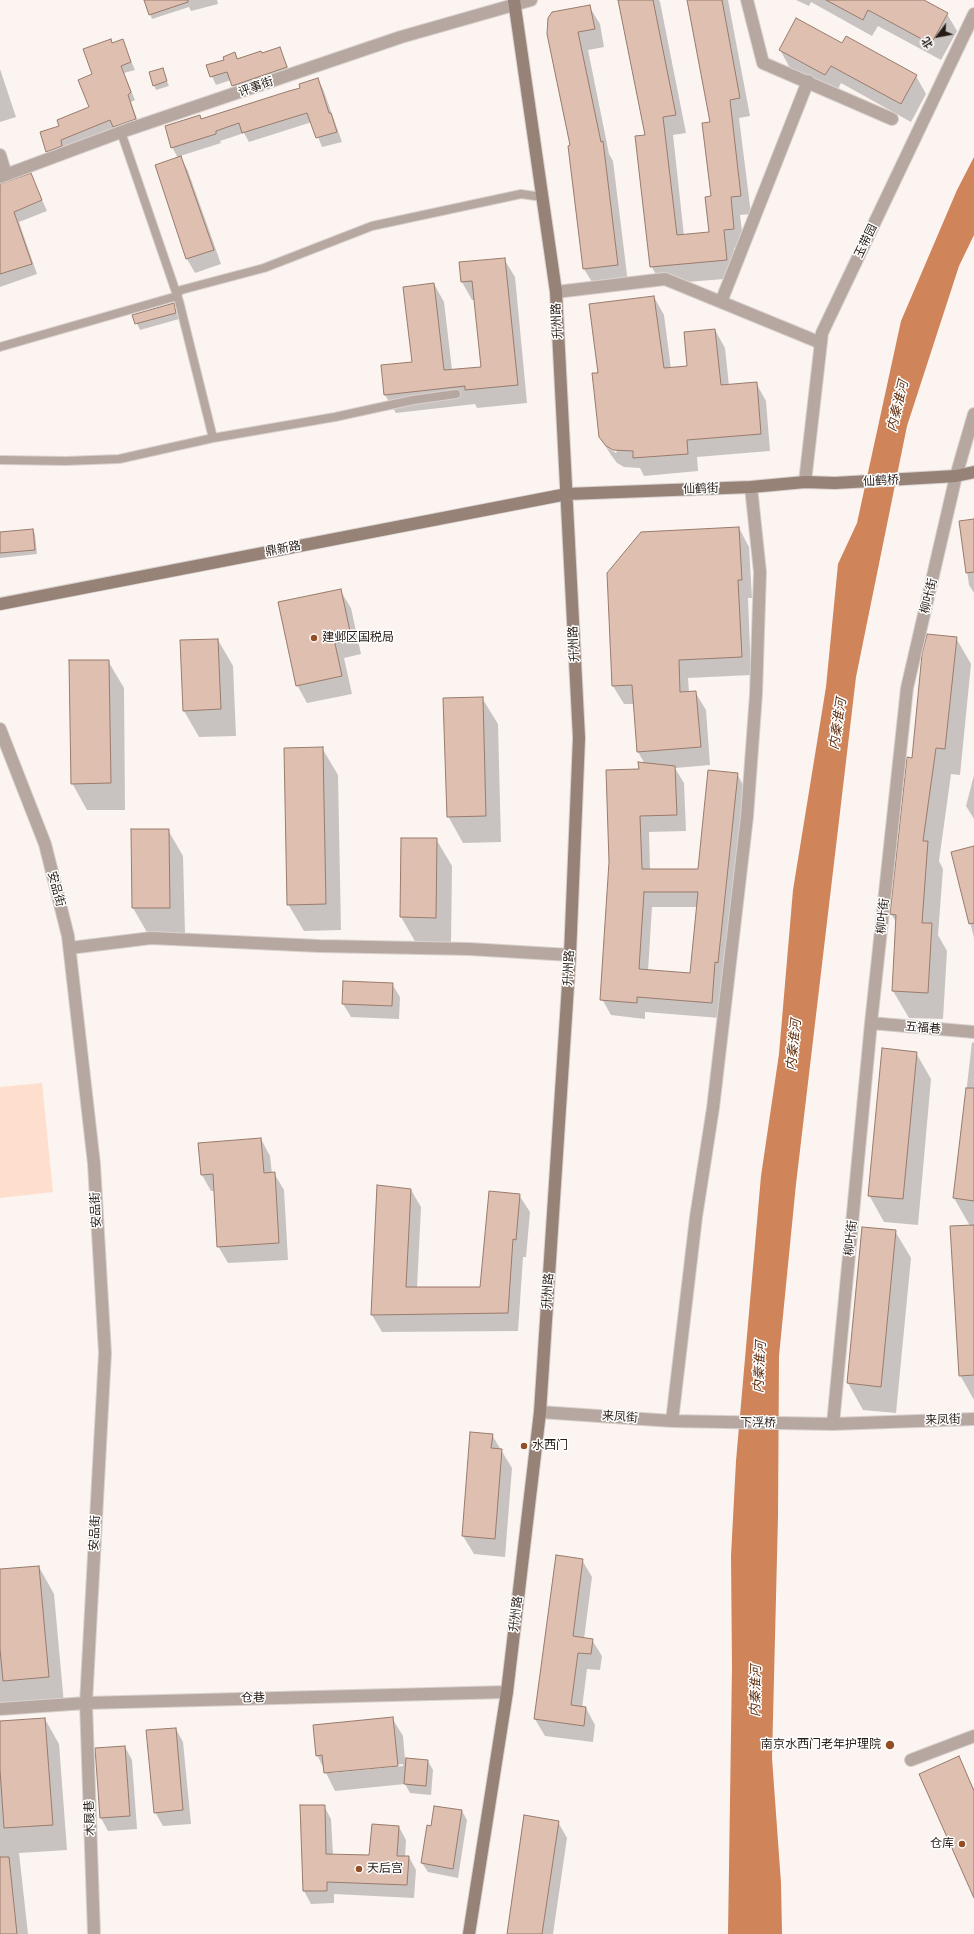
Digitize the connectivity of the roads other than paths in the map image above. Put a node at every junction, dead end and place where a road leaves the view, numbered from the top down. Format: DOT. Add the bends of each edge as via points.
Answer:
graph roads {
  1 [pos="531,0"];
  2 [pos="747,0"];
  3 [pos="515,3"];
  4 [pos="974,14"];
  5 [pos="808,81"];
  6 [pos="892,119"];
  7 [pos="122,132"];
  8 [pos="0,155"];
  9 [pos="3,176"];
  10 [pos="542,197"];
  11 [pos="556,292"];
  12 [pos="177,294"];
  13 [pos="721,302"];
  14 [pos="821,343"];
  15 [pos="0,347"];
  16 [pos="456,394"];
  17 [pos="974,414"];
  18 [pos="214,438"];
  19 [pos="0,460"];
  20 [pos="974,472"];
  21 [pos="956,476"];
  22 [pos="805,482"];
  23 [pos="834,483"];
  24 [pos="751,487"];
  25 [pos="567,494"];
  26 [pos="0,604"];
  27 [pos="0,729"];
  28 [pos="70,948"];
  29 [pos="570,955"];
  30 [pos="871,1023"];
  31 [pos="974,1032"];
  32 [pos="540,1412"];
  33 [pos="974,1419"];
  34 [pos="672,1421"];
  35 [pos="700,1421"];
  36 [pos="817,1424"];
  37 [pos="833,1424"];
  38 [pos="507,1692"];
  39 [pos="86,1703"];
  40 [pos="0,1708"];
  41 [pos="974,1736"];
  42 [pos="911,1760"];
  43 [pos="94,1934"];
  44 [pos="469,1934"];
  1 -- 3 [label="street, 评事街"];
  2 -- 5 [label="street" via="763,63"];
  3 -- 7 [label="street, 评事街" via="401,38"];
  3 -- 10 [label="main road, 升州路"];
  4 -- 14 [label="street, 玉带园" via="822,333"];
  5 -- 6 [label="street"];
  5 -- 13 [label="street"];
  7 -- 9 [label="street, 评事街"];
  7 -- 12 [label="lane"];
  8 -- 9 [label="street"];
  10 -- 11 [label="main road, 升州路"];
  10 -- 12 [label="lane" via="521,194 372,226 264,268 181,290"];
  11 -- 13 [label="street" via="665,279"];
  11 -- 25 [label="main road, 升州路"];
  12 -- 15 [label="lane"];
  12 -- 18 [label="lane"];
  13 -- 14 [label="street"];
  14 -- 22 [label="street, 玉带园"];
  16 -- 18 [label="lane"];
  17 -- 21 [label="street, 柳叶街"];
  18 -- 19 [label="lane" via="119,459"];
  20 -- 21 [label="main road"];
  21 -- 23 [label="main road, 仙鹤桥"];
  21 -- 30 [label="street, 柳叶街" via="907,688"];
  22 -- 23 [label="main road, 仙鹤街"];
  22 -- 24 [label="main road, 仙鹤街"];
  24 -- 25 [label="main road, 仙鹤街"];
  24 -- 34 [label="street" via="760,572 756,694 747,817 714,1100 696,1217"];
  25 -- 26 [label="main road, 鼎新路"];
  25 -- 29 [label="main road, 升州路" via="579,738"];
  27 -- 28 [label="street, 安品街" via="45,844"];
  28 -- 29 [label="street" via="151,938"];
  28 -- 39 [label="street, 安品街" via="94,1164 105,1353"];
  29 -- 32 [label="main road, 升州路"];
  30 -- 31 [label="street, 五福巷"];
  30 -- 37 [label="street, 柳叶街"];
  32 -- 34 [label="street, 来凤街"];
  32 -- 38 [label="main road, 升州路"];
  33 -- 37 [label="street, 来凤街"];
  34 -- 35 [label="street, 来凤街"];
  35 -- 36 [label="street, 下浮桥"];
  36 -- 37 [label="street, 来凤街"];
  38 -- 39 [label="street, 仓巷"];
  38 -- 44 [label="main road, 升州路"];
  39 -- 40 [label="street, 仓巷"];
  39 -- 43 [label="street, 木屐巷"];
  41 -- 42 [label="street"];
}
